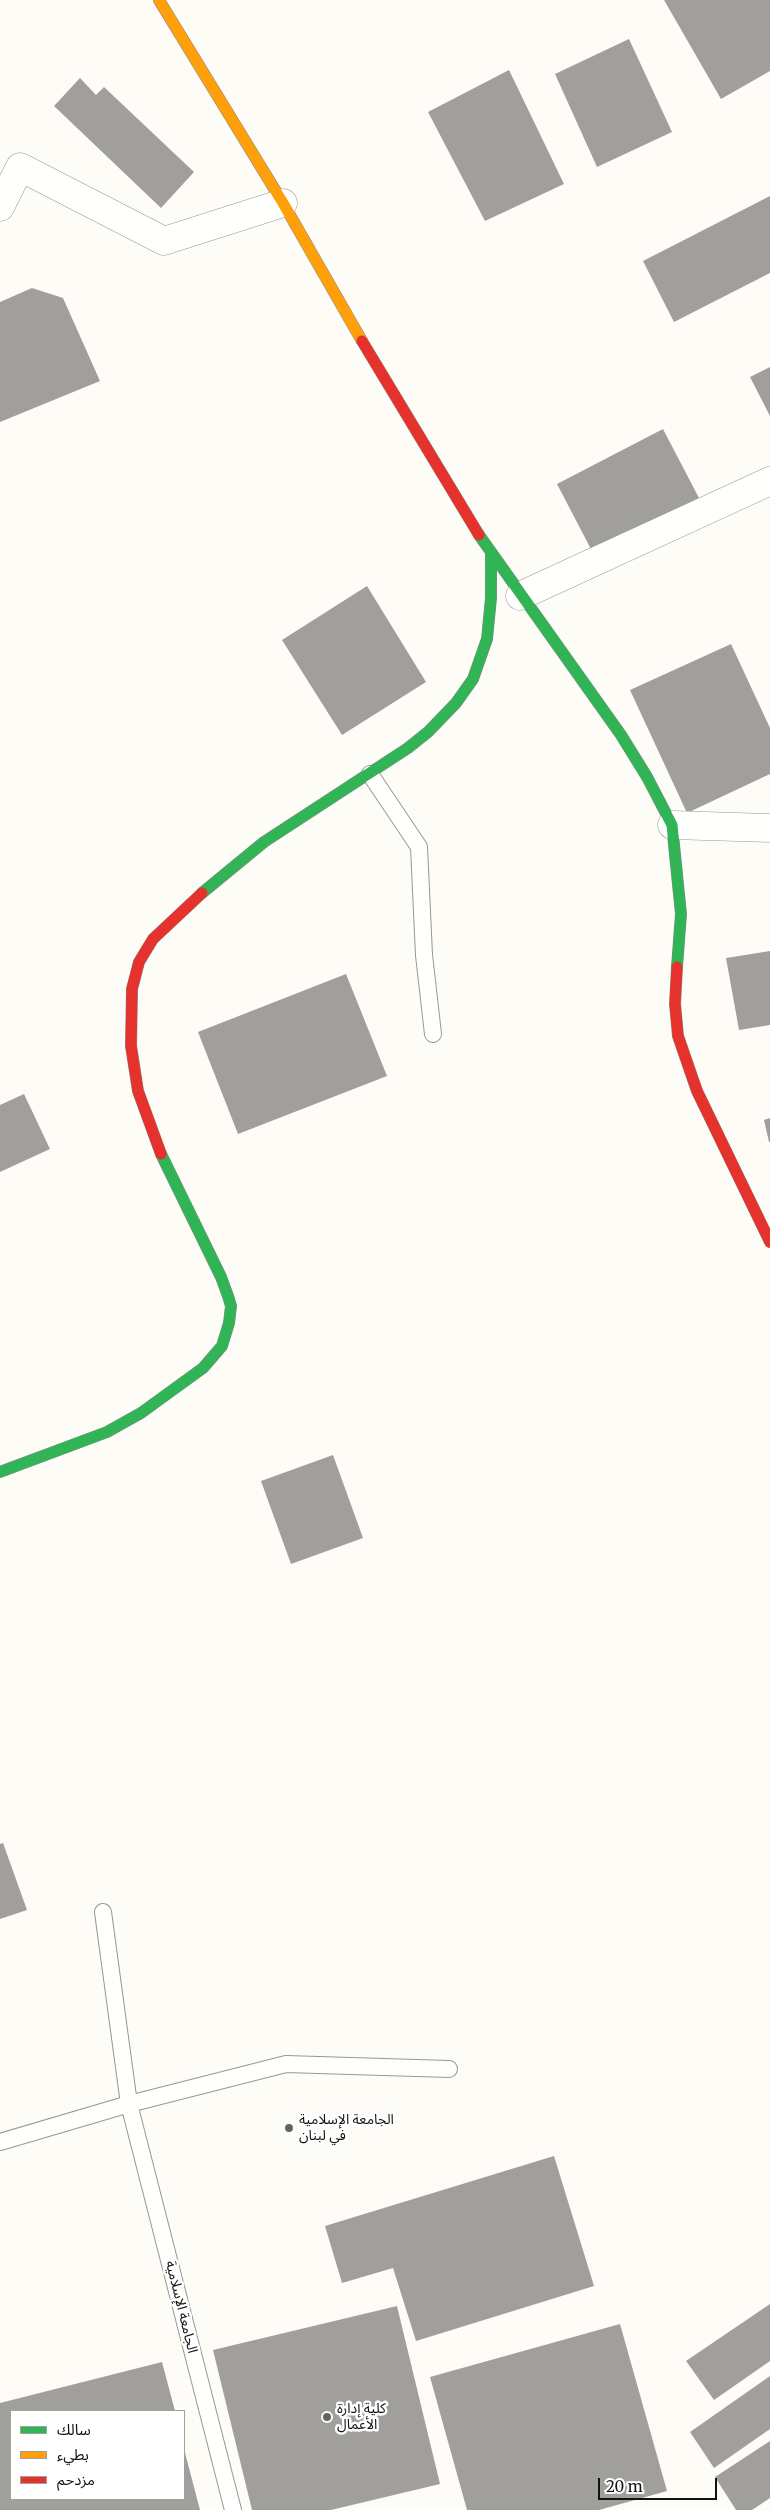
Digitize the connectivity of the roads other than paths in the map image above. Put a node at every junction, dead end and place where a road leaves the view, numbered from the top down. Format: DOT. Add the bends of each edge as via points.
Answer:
graph roads {
  1 [pos="159,0"];
  2 [pos="283,203"];
  3 [pos="0,207"];
  4 [pos="770,481"];
  5 [pos="491,554"];
  6 [pos="520,596"];
  7 [pos="370,774"];
  8 [pos="672,824"];
  9 [pos="770,828"];
  10 [pos="433,1034"];
  11 [pos="770,1242"];
  12 [pos="0,1472"];
  13 [pos="103,1912"];
  14 [pos="449,2069"];
  15 [pos="129,2104"];
  16 [pos="0,2142"];
  17 [pos="233,2510"];
  1 -- 2 [label="street"];
  2 -- 3 [label="street" via="164,241 20,167"];
  2 -- 5 [label="street" via="349,320"];
  4 -- 6 [label="street"];
  5 -- 6 [label="street"];
  5 -- 7 [label="street" via="487,639 473,679 456,703 428,732"];
  6 -- 8 [label="street" via="621,735"];
  7 -- 10 [label="lane" via="420,847 424,956"];
  7 -- 12 [label="street" via="264,842 172,919 153,939 139,962 132,989 131,1046 138,1091 154,1140 228,1296 231,1306 229,1323 222,1346 204,1368 141,1414 107,1432"];
  8 -- 9 [label="street"];
  8 -- 11 [label="street" via="681,914 675,1004 678,1036 701,1100"];
  13 -- 15 [label="lane, الجامعة الإسلامية"];
  14 -- 15 [label="lane" via="286,2064"];
  15 -- 16 [label="lane"];
  15 -- 17 [label="lane, الجامعة الإسلامية"];
}
